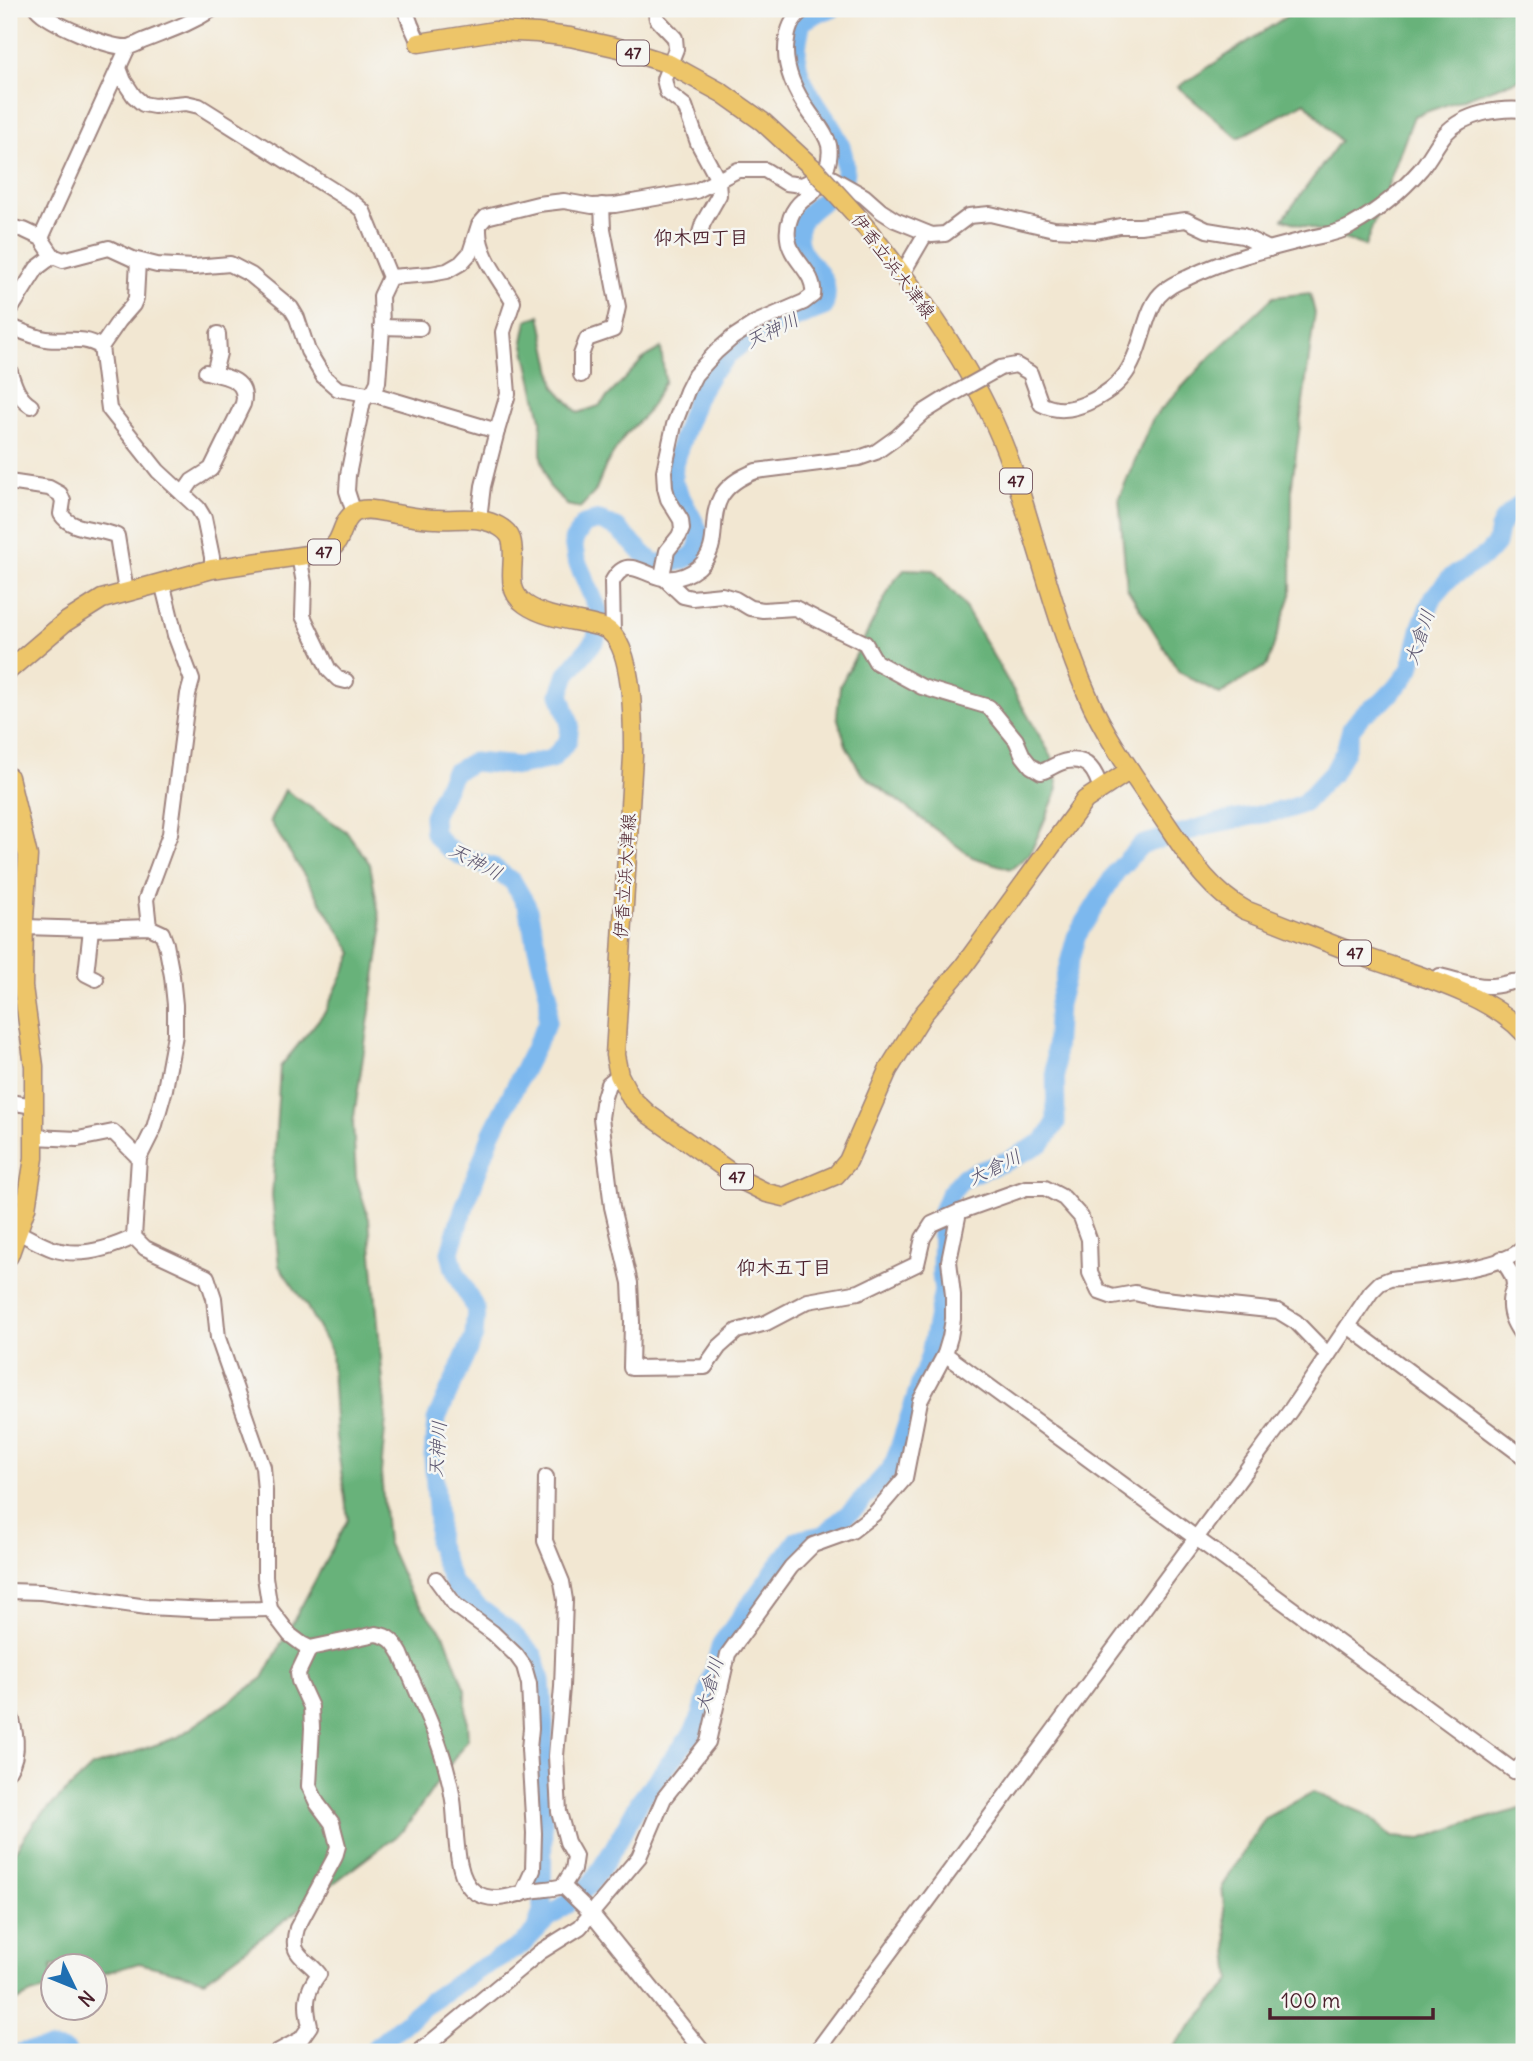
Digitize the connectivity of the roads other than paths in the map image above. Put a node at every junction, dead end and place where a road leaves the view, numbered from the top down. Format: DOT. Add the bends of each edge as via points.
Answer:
graph roads {
  1 [pos="37,9"];
  2 [pos="213,9"];
  3 [pos="405,9"];
  4 [pos="655,9"];
  5 [pos="805,9"];
  6 [pos="419,43"];
  7 [pos="128,47"];
  8 [pos="669,64"];
  9 [pos="119,68"];
  10 [pos="1524,110"];
  11 [pos="828,177"];
  12 [pos="718,180"];
  13 [pos="602,205"];
  14 [pos="479,225"];
  15 [pos="9,228"];
  16 [pos="700,233"];
  17 [pos="926,233"];
  18 [pos="41,238"];
  19 [pos="1269,249"];
  20 [pos="52,256"];
  21 [pos="138,261"];
  22 [pos="902,274"];
  23 [pos="390,277"];
  24 [pos="9,312"];
  25 [pos="9,326"];
  26 [pos="382,327"];
  27 [pos="420,328"];
  28 [pos="218,334"];
  29 [pos="101,347"];
  30 [pos="9,369"];
  31 [pos="581,375"];
  32 [pos="368,394"];
  33 [pos="31,406"];
  34 [pos="497,431"];
  35 [pos="9,482"];
  36 [pos="183,494"];
  37 [pos="354,513"];
  38 [pos="479,519"];
  39 [pos="299,556"];
  40 [pos="212,569"];
  41 [pos="664,575"];
  42 [pos="162,582"];
  43 [pos="126,592"];
  44 [pos="609,631"];
  45 [pos="9,670"];
  46 [pos="346,681"];
  47 [pos="1130,770"];
  48 [pos="9,777"];
  49 [pos="1101,790"];
  50 [pos="19,921"];
  51 [pos="149,927"];
  52 [pos="91,929"];
  53 [pos="96,979"];
  54 [pos="1431,981"];
  55 [pos="1524,982"];
  56 [pos="1524,1033"];
  57 [pos="619,1075"];
  58 [pos="9,1102"];
  59 [pos="34,1106"];
  60 [pos="34,1137"];
  61 [pos="139,1158"];
  62 [pos="959,1212"];
  63 [pos="18,1232"];
  64 [pos="135,1237"];
  65 [pos="1524,1247"];
  66 [pos="9,1256"];
  67 [pos="1502,1259"];
  68 [pos="1348,1326"];
  69 [pos="1524,1338"];
  70 [pos="945,1354"];
  71 [pos="1328,1355"];
  72 [pos="1524,1457"];
  73 [pos="546,1477"];
  74 [pos="1196,1538"];
  75 [pos="436,1579"];
  76 [pos="9,1591"];
  77 [pos="270,1609"];
  78 [pos="310,1648"];
  79 [pos="9,1710"];
  80 [pos="1524,1763"];
  81 [pos="9,1770"];
  82 [pos="563,1888"];
  83 [pos="526,1893"];
  84 [pos="591,1913"];
  85 [pos="277,2052"];
  86 [pos="419,2052"];
  87 [pos="703,2052"];
  88 [pos="816,2052"];
  1 -- 7 [label="street" via="60,24"];
  2 -- 7 [label="street"];
  3 -- 6 [label="street"];
  4 -- 8 [label="street" via="657,19 675,38 676,50"];
  5 -- 11 [label="street" via="789,27 786,58 791,80 829,146"];
  6 -- 8 [label="main road, 伊香立浜大津線 / 47" via="494,31 537,33 570,37"];
  7 -- 9 [label="street"];
  8 -- 11 [label="main road, 伊香立浜大津線 / 47" via="763,122"];
  8 -- 12 [label="street" via="664,79 667,92 685,106"];
  9 -- 18 [label="street"];
  9 -- 23 [label="street" via="124,82 143,104 199,106 355,204 363,211"];
  10 -- 19 [label="street" via="1490,110 1461,122 1384,206 1348,228"];
  11 -- 12 [label="street" via="802,185 786,183 765,170 738,170"];
  11 -- 17 [label="street" via="864,195 895,220"];
  11 -- 22 [label="main road, 伊香立浜大津線 / 47, bridge"];
  11 -- 41 [label="street" via="796,208 788,232 791,250 814,284 813,295 755,323 724,345 695,375 681,403 664,471 668,499 682,529 667,551"];
  12 -- 13 [label="street" via="696,191"];
  12 -- 16 [label="street" via="719,195"];
  13 -- 14 [label="street" via="538,204 486,217"];
  13 -- 31 [label="street" via="618,307 613,330 587,339"];
  14 -- 23 [label="street" via="470,253 461,263 447,271"];
  14 -- 34 [label="street" via="483,252 513,302 503,332 508,394"];
  15 -- 18 [label="street"];
  17 -- 19 [label="street" via="945,234 969,216 990,214 1046,228 1096,231 1186,220 1208,230 1243,236"];
  17 -- 22 [label="street"];
  18 -- 20 [label="street"];
  19 -- 41 [label="street, bridge" via="1214,265 1167,289 1150,313 1134,363 1113,388 1080,406 1054,410 1041,404 1030,373 1016,365 1000,368 924,412 876,452 740,477 716,506 704,562 680,577"];
  20 -- 21 [label="street" via="63,260 109,248"];
  20 -- 24 [label="street" via="37,268"];
  21 -- 29 [label="street" via="136,298"];
  21 -- 32 [label="street" via="194,267 230,264 251,275 291,308 308,351 330,384 338,390"];
  22 -- 47 [label="main road, 伊香立浜大津線 / 47" via="987,408 1013,471 1087,695"];
  23 -- 26 [label="street" via="381,296"];
  25 -- 29 [label="street" via="45,339 82,338"];
  26 -- 27 [label="street"];
  26 -- 32 [label="street" via="378,382"];
  28 -- 36 [label="street" via="219,353 210,372 235,379 245,395 211,469 192,481"];
  29 -- 36 [label="street" via="108,409 158,471"];
  30 -- 33 [label="street" via="16,389"];
  32 -- 34 [label="street"];
  32 -- 37 [label="street" via="348,475"];
  34 -- 38 [label="street"];
  35 -- 43 [label="street" via="60,494 65,520 117,536"];
  36 -- 40 [label="street" via="204,518"];
  37 -- 38 [label="main road" via="368,509 435,519"];
  37 -- 39 [label="main road, 47" via="333,549"];
  38 -- 44 [label="main road" via="509,535 511,583 525,604"];
  39 -- 40 [label="main road, 47"];
  39 -- 46 [label="street" via="303,616 330,670"];
  40 -- 42 [label="main road, 47"];
  41 -- 44 [label="street" via="628,567 615,575"];
  41 -- 49 [label="street" via="683,596 722,595 763,610 795,608 865,643 876,662 922,687 989,707 1023,756 1041,772 1065,760 1084,762 1093,769"];
  42 -- 43 [label="main road, 47"];
  42 -- 51 [label="street" via="192,680 170,834 146,899"];
  43 -- 45 [label="main road, 47" via="102,599 74,616"];
  44 -- 57 [label="main road, 伊香立浜大津線 / 47" via="627,666 633,756 615,1055"];
  47 -- 49 [label="main road, 伊香立浜大津線 / 47"];
  47 -- 54 [label="main road, 伊香立浜大津線 / 47" via="1193,864 1230,901"];
  48 -- 50 [label="main road" via="28,856"];
  49 -- 57 [label="main road, 伊香立浜大津線 / 47" via="1085,800 963,967 923,1014 888,1070 848,1161 836,1175 784,1197 767,1193 648,1114 631,1098"];
  50 -- 52 [label="street"];
  50 -- 59 [label="main road"];
  51 -- 52 [label="street"];
  51 -- 61 [label="street" via="162,933 166,944 175,1035 154,1128"];
  52 -- 53 [label="street" via="86,974"];
  54 -- 55 [label="street" via="1437,975 1480,986"];
  54 -- 56 [label="main road, 伊香立浜大津線 / 47" via="1496,1009"];
  57 -- 62 [label="street" via="608,1084 601,1118 612,1207 630,1283 631,1368 705,1367 737,1331 766,1324 808,1301 859,1292 917,1264 923,1238 932,1224"];
  58 -- 59 [label="street"];
  59 -- 60 [label="main road"];
  60 -- 61 [label="street" via="78,1139 113,1132"];
  60 -- 63 [label="main road" via="26,1208"];
  61 -- 64 [label="street"];
  62 -- 70 [label="street" via="949,1261 953,1319"];
  62 -- 71 [label="street" via="1026,1188 1045,1188 1065,1198 1081,1217 1089,1239 1090,1273 1099,1292 1278,1311 1296,1322"];
  63 -- 64 [label="street" via="55,1250 83,1252"];
  63 -- 66 [label="main road"];
  64 -- 77 [label="street" via="145,1248 207,1277 218,1338 263,1467"];
  65 -- 67 [label="street"];
  67 -- 68 [label="street" via="1380,1283"];
  67 -- 69 [label="street" via="1514,1284 1511,1314"];
  68 -- 71 [label="street"];
  68 -- 72 [label="street"];
  70 -- 74 [label="street"];
  70 -- 84 [label="street" via="920,1401 905,1478 874,1514 852,1531 813,1545 728,1654 708,1742 664,1798 639,1857"];
  71 -- 74 [label="street"];
  73 -- 82 [label="street" via="545,1541 565,1600 556,1756 559,1812 575,1856"];
  74 -- 80 [label="street" via="1514,1771"];
  74 -- 88 [label="street"];
  75 -- 83 [label="street" via="455,1605 493,1633 524,1666 534,1833 533,1870"];
  76 -- 77 [label="street" via="147,1607"];
  77 -- 78 [label="street" via="290,1634"];
  78 -- 83 [label="street" via="376,1634 393,1641 442,1753 465,1881 473,1891 498,1899"];
  78 -- 85 [label="street" via="298,1673 311,1707 309,1786 332,1823 338,1846 294,1938 299,1955 318,1974 310,1985 306,2008 310,2026 302,2039"];
  79 -- 81 [label="street" via="16,1747"];
  82 -- 83 [label="street"];
  82 -- 84 [label="street"];
  84 -- 86 [label="street" via="580,1927 540,1952"];
  84 -- 87 [label="street"];
}
